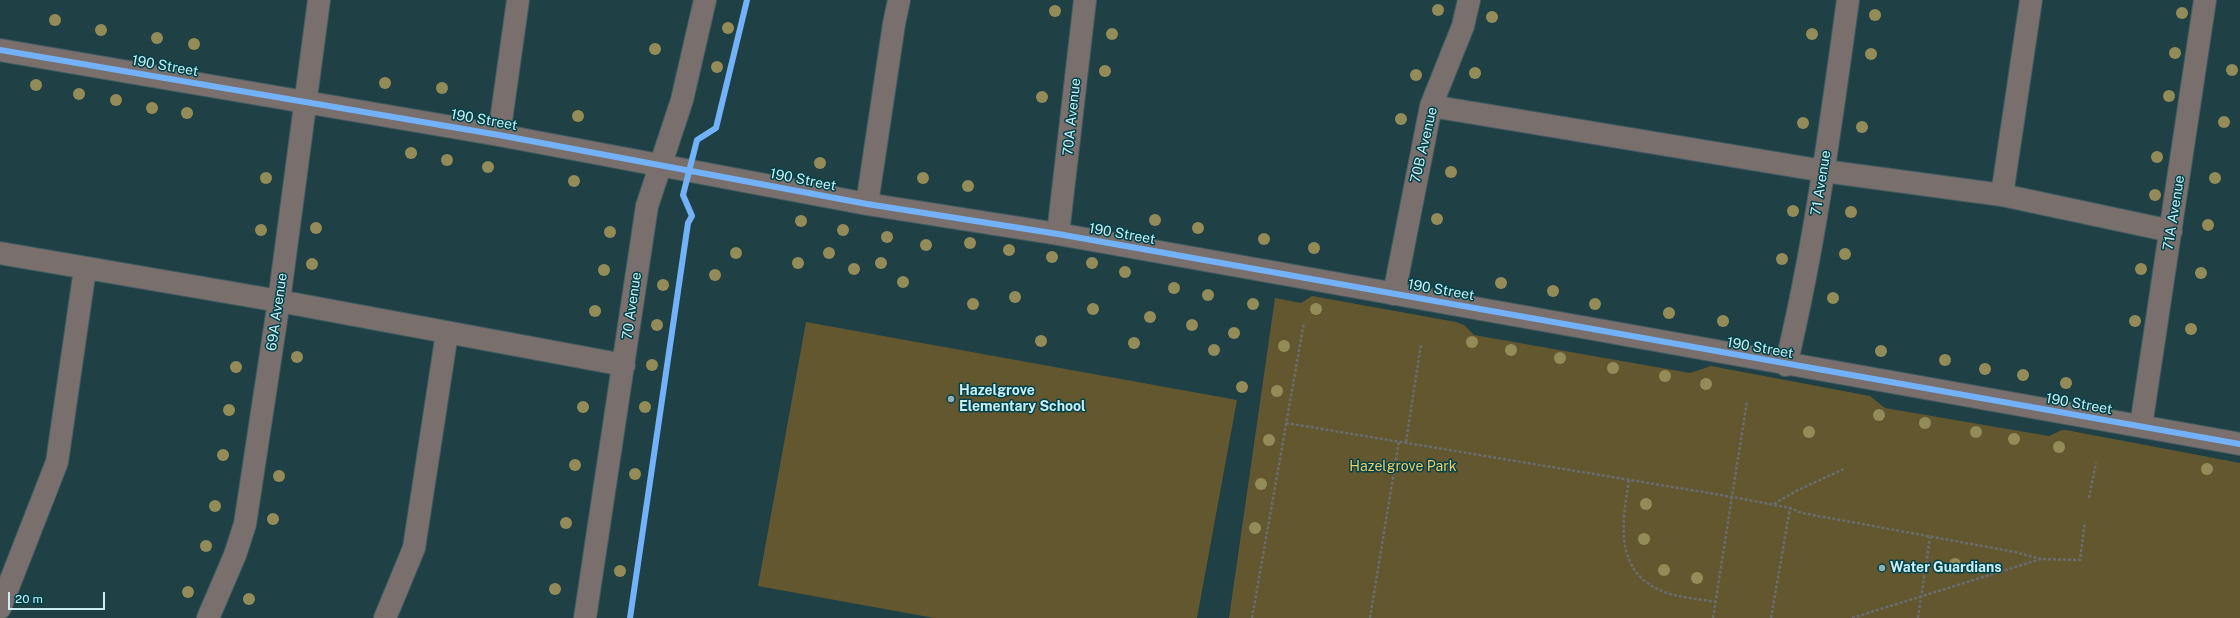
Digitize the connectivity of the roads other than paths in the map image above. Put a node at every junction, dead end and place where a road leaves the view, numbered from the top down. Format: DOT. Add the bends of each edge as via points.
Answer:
graph roads {
  1 [pos="318,0"];
  2 [pos="518,0"];
  3 [pos="705,0"];
  4 [pos="899,0"];
  5 [pos="1084,0"];
  6 [pos="1470,0"];
  7 [pos="1848,0"];
  8 [pos="2031,0"];
  9 [pos="2205,0"];
  10 [pos="0,50"];
  11 [pos="304,102"];
  12 [pos="1431,106"];
  13 [pos="499,135"];
  14 [pos="660,165"];
  15 [pos="1824,171"];
  16 [pos="2002,195"];
  17 [pos="867,204"];
  18 [pos="2171,231"];
  19 [pos="1058,234"];
  20 [pos="0,253"];
  21 [pos="85,269"];
  22 [pos="1394,294"];
  23 [pos="279,301"];
  24 [pos="447,334"];
  25 [pos="624,365"];
  26 [pos="1786,365"];
  27 [pos="2141,426"];
  28 [pos="2240,444"];
  29 [pos="0,608"];
  30 [pos="208,618"];
  31 [pos="385,618"];
  32 [pos="586,618"];
  1 -- 11 [label="street, 69A Avenue"];
  2 -- 13 [label="street"];
  3 -- 14 [label="street, 70 Avenue" via="682,100"];
  4 -- 17 [label="street"];
  5 -- 19 [label="street, 70A Avenue"];
  6 -- 12 [label="street, 70B Avenue" via="1463,26"];
  7 -- 15 [label="street, 71 Avenue"];
  8 -- 16 [label="street"];
  9 -- 18 [label="street, 71A Avenue"];
  10 -- 11 [label="street, 190 Street"];
  11 -- 13 [label="street, 190 Street"];
  11 -- 23 [label="street, 69A Avenue"];
  12 -- 15 [label="street"];
  12 -- 22 [label="street, 70B Avenue"];
  13 -- 14 [label="street, 190 Street"];
  14 -- 17 [label="street, 190 Street"];
  14 -- 25 [label="street, 70 Avenue" via="647,206"];
  15 -- 16 [label="street"];
  15 -- 26 [label="street, 71 Avenue" via="1798,315"];
  16 -- 18 [label="street"];
  17 -- 19 [label="street, 190 Street"];
  18 -- 27 [label="street, 71A Avenue"];
  19 -- 22 [label="street, 190 Street"];
  20 -- 21 [label="street"];
  21 -- 23 [label="street"];
  21 -- 29 [label="street" via="57,462"];
  22 -- 26 [label="street, 190 Street"];
  23 -- 24 [label="street"];
  23 -- 30 [label="street, 69A Avenue" via="245,524 235,555"];
  24 -- 25 [label="street"];
  24 -- 31 [label="street" via="414,548"];
  25 -- 32 [label="street, 70 Avenue"];
  26 -- 27 [label="street, 190 Street"];
  27 -- 28 [label="street, 190 Street"];
}
